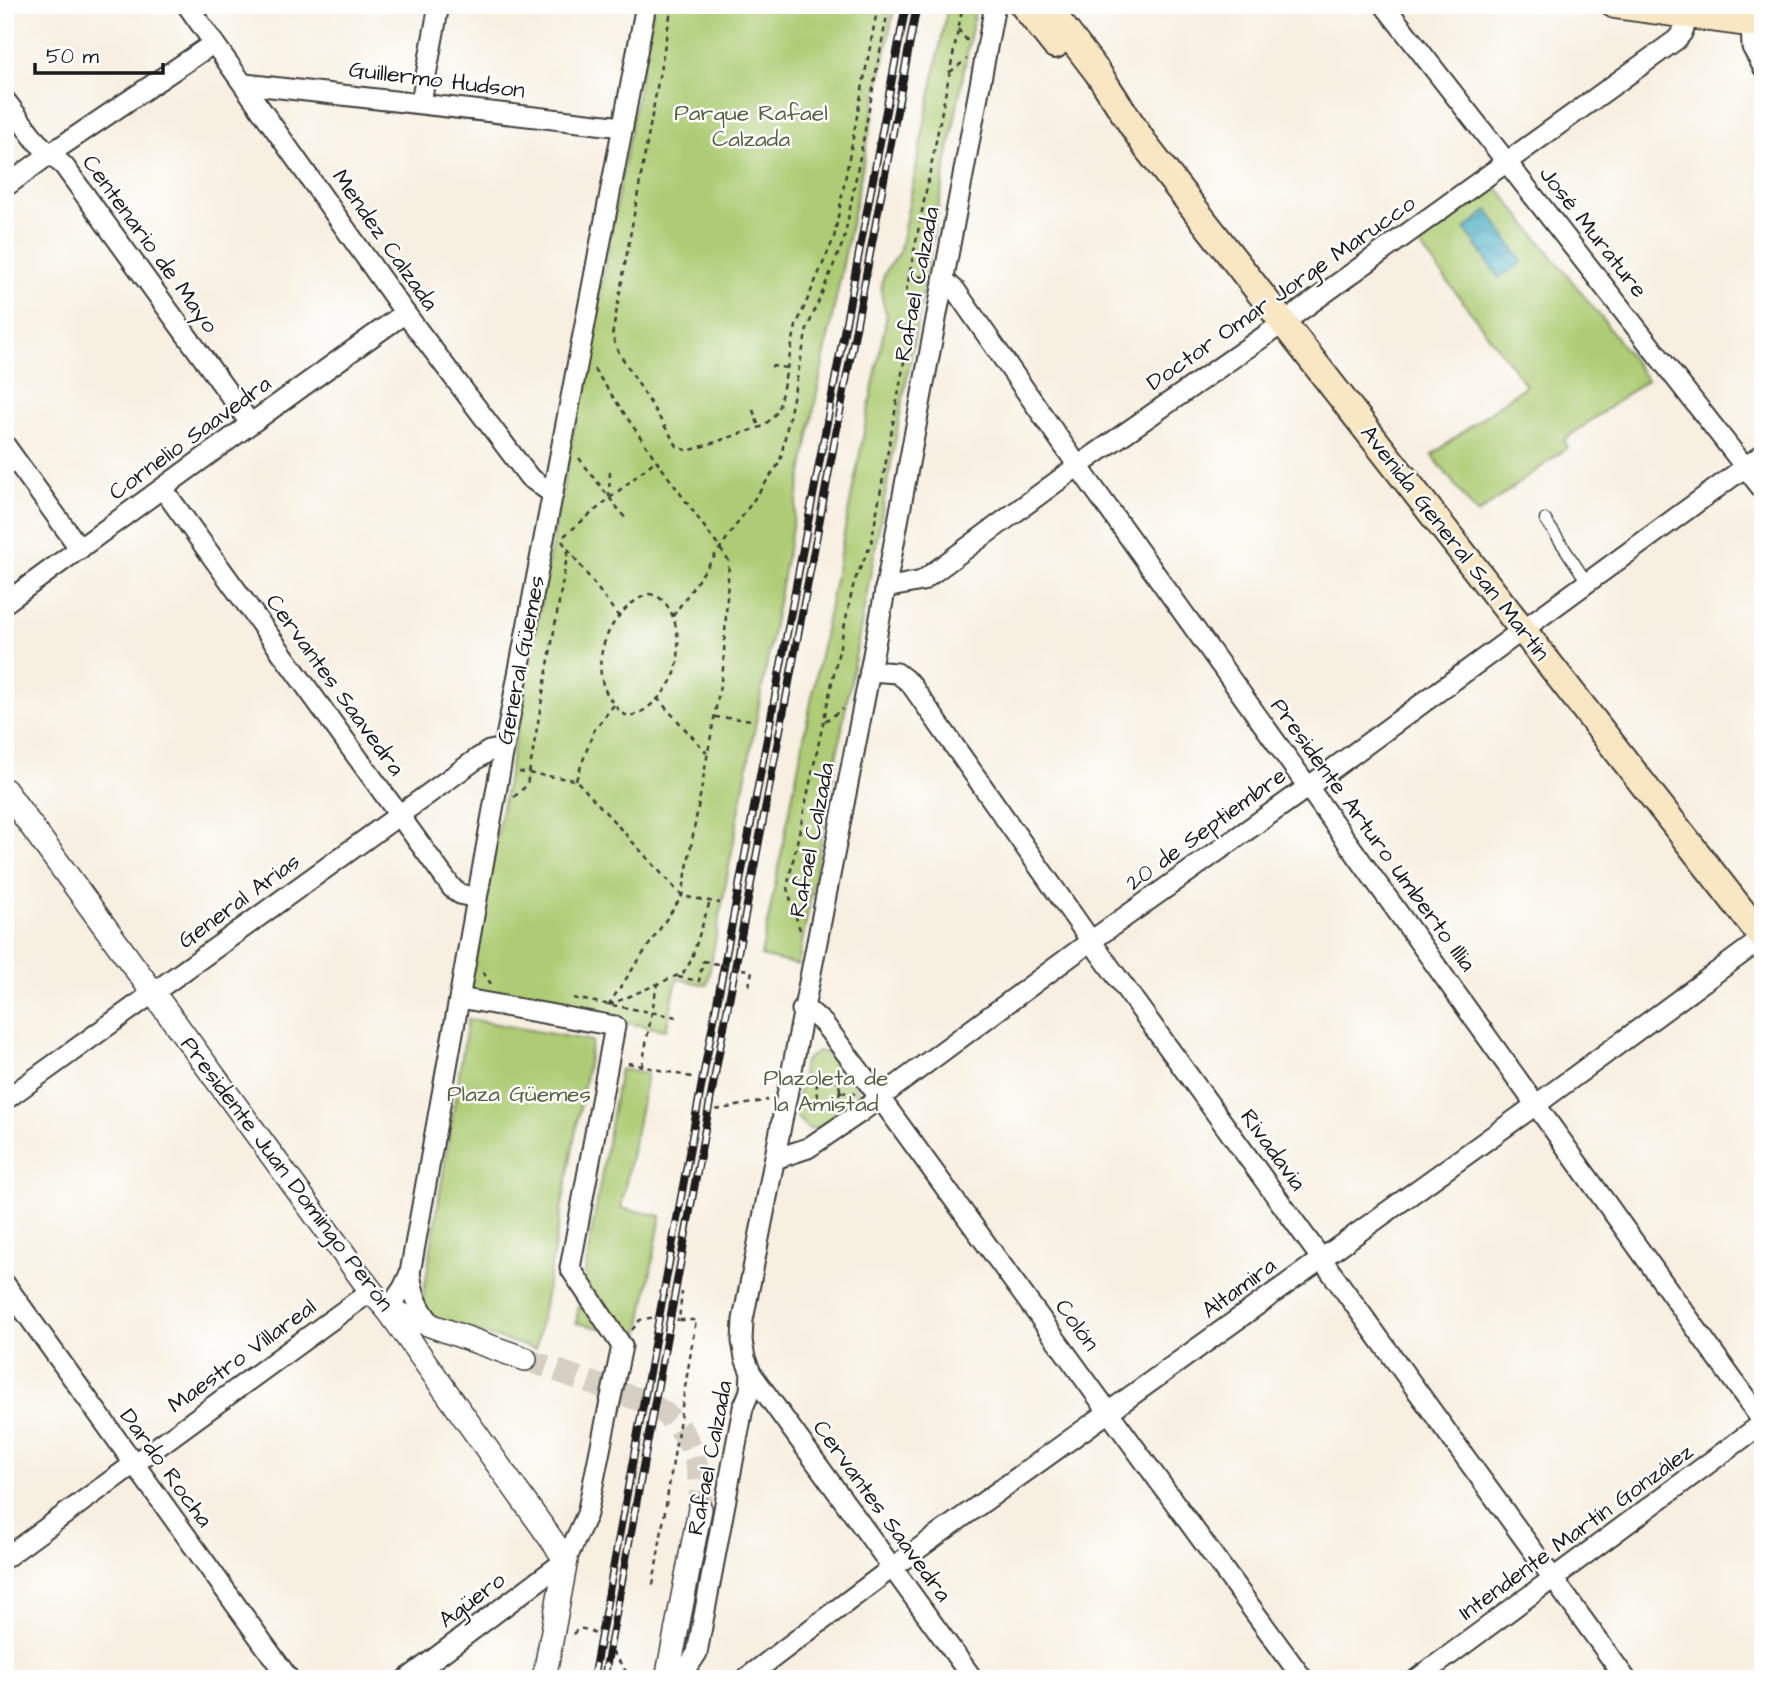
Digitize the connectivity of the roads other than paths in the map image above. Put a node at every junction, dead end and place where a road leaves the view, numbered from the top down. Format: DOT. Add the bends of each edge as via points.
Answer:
graph roads {
  1 [pos="187,5"];
  2 [pos="439,5"];
  3 [pos="646,5"];
  4 [pos="995,5"];
  5 [pos="1023,5"];
  6 [pos="1046,5"];
  7 [pos="1384,5"];
  8 [pos="1615,5"];
  9 [pos="1689,15"];
  10 [pos="1757,24"];
  11 [pos="214,43"];
  12 [pos="1763,67"];
  13 [pos="245,84"];
  14 [pos="5,100"];
  15 [pos="421,102"];
  16 [pos="623,127"];
  17 [pos="1147,148"];
  18 [pos="51,153"];
  19 [pos="1506,161"];
  20 [pos="5,187"];
  21 [pos="943,279"];
  22 [pos="405,313"];
  23 [pos="1283,323"];
  24 [pos="250,423"];
  25 [pos="5,445"];
  26 [pos="1763,454"];
  27 [pos="1078,466"];
  28 [pos="1745,467"];
  29 [pos="163,489"];
  30 [pos="1763,490"];
  31 [pos="553,494"];
  32 [pos="1545,519"];
  33 [pos="80,549"];
  34 [pos="1587,582"];
  35 [pos="885,588"];
  36 [pos="5,604"];
  37 [pos="1522,630"];
  38 [pos="870,671"];
  39 [pos="504,748"];
  40 [pos="1308,787"];
  41 [pos="5,790"];
  42 [pos="399,815"];
  43 [pos="476,898"];
  44 [pos="1763,938"];
  45 [pos="1091,941"];
  46 [pos="153,993"];
  47 [pos="460,998"];
  48 [pos="802,1010"];
  49 [pos="880,1098"];
  50 [pos="5,1100"];
  51 [pos="1537,1104"];
  52 [pos="775,1159"];
  53 [pos="1321,1259"];
  54 [pos="410,1273"];
  55 [pos="5,1284"];
  56 [pos="371,1291"];
  57 [pos="388,1310"];
  58 [pos="434,1327"];
  59 [pos="525,1359"];
  60 [pos="751,1373"];
  61 [pos="1110,1411"];
  62 [pos="1763,1423"];
  63 [pos="133,1464"];
  64 [pos="700,1509"];
  65 [pos="5,1558"];
  66 [pos="566,1560"];
  67 [pos="893,1567"];
  68 [pos="1554,1579"];
  69 [pos="289,1679"];
  70 [pos="407,1679"];
  71 [pos="544,1679"];
  72 [pos="667,1679"];
  73 [pos="680,1679"];
  74 [pos="745,1679"];
  75 [pos="974,1679"];
  76 [pos="1303,1679"];
  77 [pos="1417,1679"];
  78 [pos="1626,1679"];
  1 -- 11 [label="street, Mendez Calzada"];
  2 -- 15 [label="street"];
  3 -- 16 [label="street, General Güemes"];
  4 -- 21 [label="street, Rafael Calzada"];
  5 -- 17 [label="main road, Avenida General San Martín" via="1091,90"];
  6 -- 17 [label="main road, Avenida General San Martín"];
  7 -- 19 [label="street, José Murature"];
  8 -- 9 [label="main road"];
  9 -- 10 [label="main road"];
  9 -- 19 [label="street, Doctor Omar Jorge Marucco" via="1675,40"];
  10 -- 12 [label="street" via="1752,47"];
  11 -- 13 [label="street, Mendez Calzada"];
  11 -- 18 [label="street"];
  13 -- 15 [label="street, Guillermo Hudson"];
  13 -- 22 [label="street, Mendez Calzada"];
  14 -- 18 [label="street, Centenario de Mayo"];
  15 -- 16 [label="street, Guillermo Hudson"];
  16 -- 31 [label="street, General Güemes"];
  17 -- 23 [label="main road, Avenida General San Martín"];
  18 -- 20 [label="street"];
  18 -- 24 [label="street, Centenario de Mayo"];
  19 -- 23 [label="street, Doctor Omar Jorge Marucco"];
  19 -- 28 [label="street, José Murature"];
  21 -- 27 [label="street, Presidente Arturo Umberto Illia" via="956,291"];
  21 -- 35 [label="street, Rafael Calzada"];
  22 -- 24 [label="street, Cornelio Saavedra"];
  22 -- 31 [label="street, Mendez Calzada" via="529,477"];
  23 -- 27 [label="street, Doctor Omar Jorge Marucco"];
  23 -- 37 [label="main road, Avenida General San Martín"];
  24 -- 29 [label="street, Cornelio Saavedra"];
  25 -- 33 [label="street"];
  26 -- 28 [label="street, 20 de Septiembre"];
  27 -- 35 [label="street, Doctor Omar Jorge Marucco" via="922,581"];
  27 -- 40 [label="street, Presidente Arturo Umberto Illia"];
  28 -- 30 [label="street, José Murature"];
  28 -- 34 [label="street, 20 de Septiembre"];
  29 -- 33 [label="street, Cornelio Saavedra"];
  29 -- 42 [label="street, Cervantes Saavedra"];
  31 -- 39 [label="street, General Güemes"];
  32 -- 34 [label="lane"];
  33 -- 36 [label="street, Cornelio Saavedra"];
  34 -- 37 [label="street, 20 de Septiembre"];
  35 -- 38 [label="street, Rafael Calzada"];
  37 -- 40 [label="street, 20 de Septiembre"];
  37 -- 44 [label="main road, Avenida General San Martín"];
  38 -- 45 [label="street, Rivadavia" via="897,673 910,683"];
  38 -- 48 [label="street, Rafael Calzada"];
  39 -- 42 [label="street, General Arias" via="478,758"];
  39 -- 43 [label="street, General Güemes"];
  40 -- 45 [label="street, 20 de Septiembre"];
  40 -- 51 [label="street, Presidente Arturo Umberto Illia"];
  41 -- 46 [label="street, Presidente Juan Domingo Perón"];
  42 -- 43 [label="street, Cervantes Saavedra" via="452,888"];
  42 -- 46 [label="street, General Arias"];
  43 -- 47 [label="street, General Güemes"];
  44 -- 51 [label="street, Altamira"];
  45 -- 49 [label="street, 20 de Septiembre"];
  45 -- 53 [label="street, Rivadavia"];
  46 -- 50 [label="street, General Arias"];
  46 -- 56 [label="street, Presidente Juan Domingo Perón"];
  47 -- 54 [label="street, General Güemes"];
  47 -- 66 [label="street, bridge" via="606,1025 608,1059 570,1268 622,1346 587,1514"];
  48 -- 49 [label="street, Colón" via="824,1024"];
  48 -- 52 [label="street, Rafael Calzada"];
  49 -- 52 [label="street, 20 de Septiembre" via="808,1148"];
  49 -- 61 [label="street, Colón"];
  51 -- 53 [label="street, Altamira"];
  51 -- 62 [label="street, Presidente Arturo Umberto Illia"];
  52 -- 60 [label="street, Rafael Calzada" via="744,1320 743,1350"];
  53 -- 61 [label="street, Altamira"];
  53 -- 68 [label="street, Rivadavia"];
  54 -- 57 [label="street, General Güemes"];
  54 -- 58 [label="street" via="413,1294"];
  55 -- 63 [label="street, Dardo Rocha"];
  56 -- 57 [label="street, Presidente Juan Domingo Perón"];
  56 -- 63 [label="street, Maestro Villareal"];
  57 -- 58 [label="street"];
  57 -- 66 [label="street, Presidente Juan Domingo Perón"];
  58 -- 59 [label="street"];
  60 -- 67 [label="street, Cervantes Saavedra"];
  60 -- 73 [label="street, Rafael Calzada" via="697,1653"];
  61 -- 67 [label="street, Altamira"];
  61 -- 76 [label="street, Colón"];
  62 -- 68 [label="street, Intendente Martín González"];
  63 -- 65 [label="street, Maestro Villareal"];
  63 -- 69 [label="street, Dardo Rocha"];
  64 -- 72 [label="street"];
  66 -- 70 [label="street, Agüero"];
  66 -- 71 [label="street"];
  67 -- 74 [label="street, Altamira"];
  67 -- 75 [label="street, Cervantes Saavedra"];
  68 -- 77 [label="street, Intendente Martín González"];
  68 -- 78 [label="street, Rivadavia"];
}
